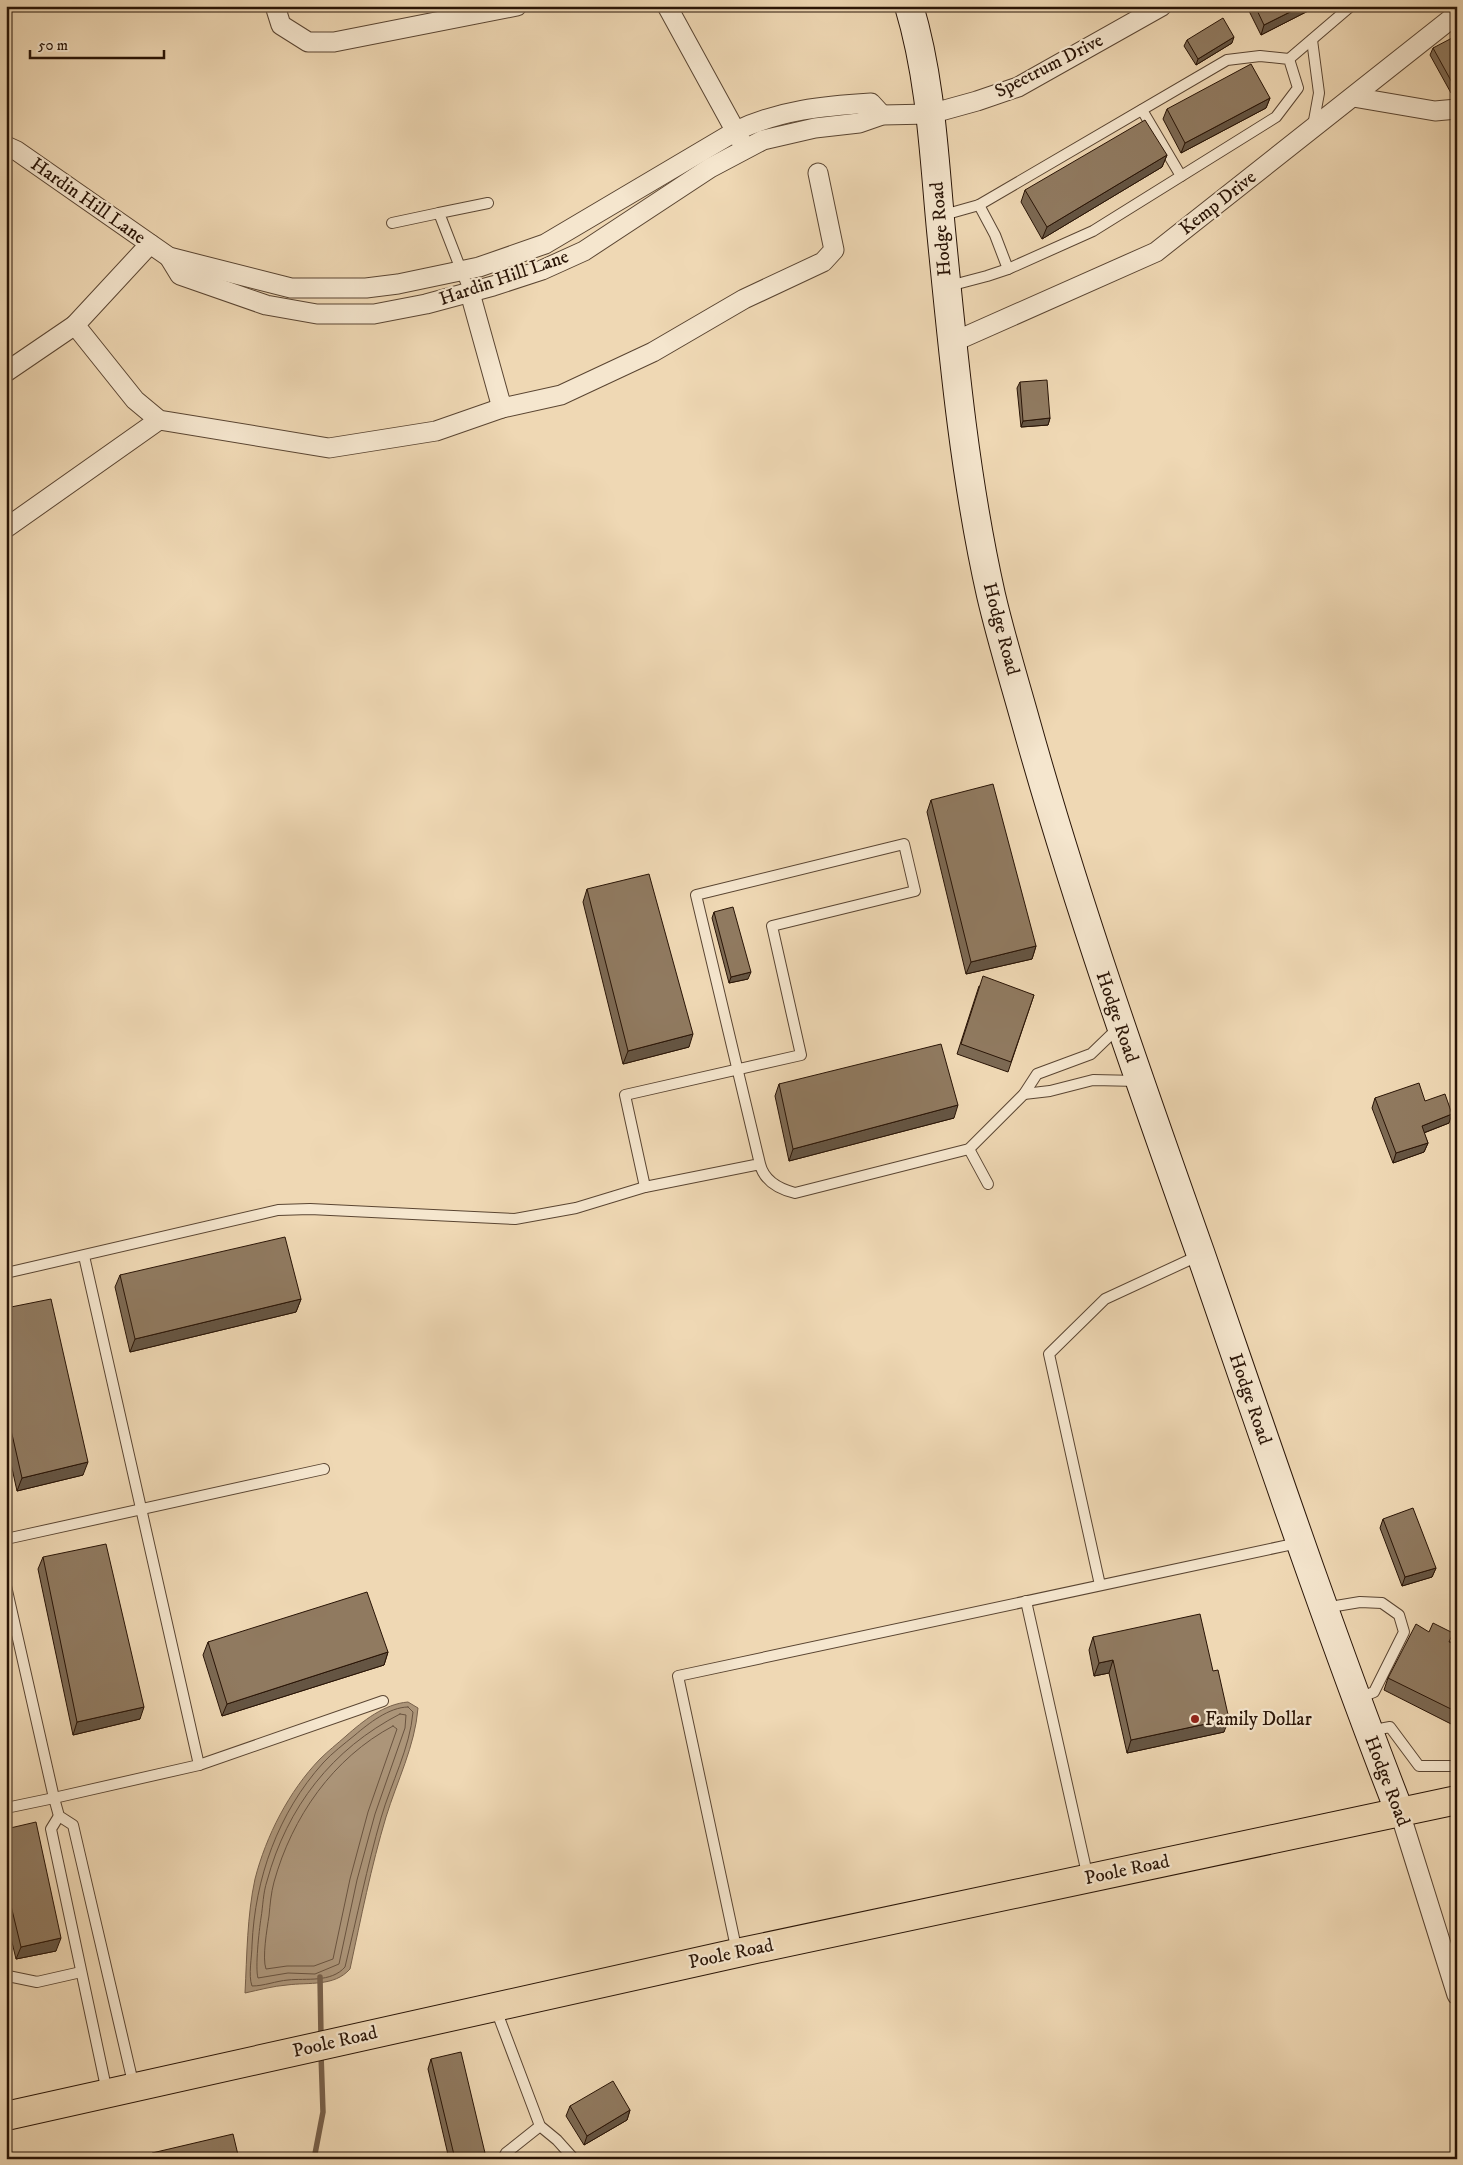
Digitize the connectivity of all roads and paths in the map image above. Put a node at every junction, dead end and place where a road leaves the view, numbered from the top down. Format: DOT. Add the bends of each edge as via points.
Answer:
graph roads {
  1 [pos="275,6"];
  2 [pos="517,6"];
  3 [pos="667,6"];
  4 [pos="909,6"];
  5 [pos="1162,6"];
  6 [pos="1351,6"];
  7 [pos="1457,14"];
  8 [pos="1312,40"];
  9 [pos="1289,59"];
  10 [pos="1353,97"];
  11 [pos="1457,108"];
  12 [pos="1142,110"];
  13 [pos="930,114"];
  14 [pos="882,115"];
  15 [pos="1313,129"];
  16 [pos="736,131"];
  17 [pos="6,146"];
  18 [pos="745,149"];
  19 [pos="818,173"];
  20 [pos="1181,176"];
  21 [pos="488,203"];
  22 [pos="979,205"];
  23 [pos="440,213"];
  24 [pos="939,216"];
  25 [pos="392,223"];
  26 [pos="150,244"];
  27 [pos="169,257"];
  28 [pos="1008,269"];
  29 [pos="460,270"];
  30 [pos="946,286"];
  31 [pos="470,293"];
  32 [pos="75,325"];
  33 [pos="951,343"];
  34 [pos="6,372"];
  35 [pos="502,408"];
  36 [pos="159,420"];
  37 [pos="6,528"];
  38 [pos="1120,1026"];
  39 [pos="737,1069"];
  40 [pos="1138,1081"];
  41 [pos="1024,1094"];
  42 [pos="969,1149"];
  43 [pos="760,1164"];
  44 [pos="988,1184"];
  45 [pos="645,1188"];
  46 [pos="1200,1255"];
  47 [pos="84,1256"];
  48 [pos="6,1273"];
  49 [pos="324,1469"];
  50 [pos="141,1508"];
  51 [pos="6,1539"];
  52 [pos="1299,1543"];
  53 [pos="1100,1585"];
  54 [pos="6,1586"];
  55 [pos="1026,1601"];
  56 [pos="1323,1608"];
  57 [pos="1356,1699"];
  58 [pos="383,1701"];
  59 [pos="1368,1731"];
  60 [pos="199,1765"];
  61 [pos="1457,1766"];
  62 [pos="54,1798"];
  63 [pos="1457,1800"];
  64 [pos="6,1808"];
  65 [pos="1400,1813"];
  66 [pos="59,1816"];
  67 [pos="1088,1878"];
  68 [pos="737,1953"];
  69 [pos="81,1972"];
  70 [pos="6,1974"];
  71 [pos="1457,1995"];
  72 [pos="495,2006"];
  73 [pos="134,2087"];
  74 [pos="107,2093"];
  75 [pos="6,2116"];
  76 [pos="540,2126"];
  77 [pos="503,2159"];
  78 [pos="574,2159"];
  1 -- 2 [label="street" via="281,25 308,42 334,42"];
  3 -- 16 [label="street"];
  4 -- 13 [label="main road, Hodge Road"];
  5 -- 13 [label="street, Spectrum Drive" via="1018,86"];
  6 -- 8 [label="lane"];
  7 -- 10 [label="street, Kemp Drive"];
  8 -- 9 [label="lane"];
  8 -- 15 [label="lane" via="1319,94"];
  9 -- 12 [label="lane" via="1260,56 1227,60"];
  9 -- 20 [label="lane" via="1298,88 1276,118"];
  10 -- 11 [label="street" via="1435,110"];
  10 -- 15 [label="street, Kemp Drive"];
  12 -- 20 [label="lane"];
  12 -- 22 [label="lane"];
  13 -- 14 [label="street, Hardin Hill Lane"];
  13 -- 24 [label="main road, Hodge Road"];
  14 -- 16 [label="street, Hardin Hill Lane" via="871,103 817,106 757,121"];
  14 -- 18 [label="street, Hardin Hill Lane" via="858,123 815,128 763,140"];
  15 -- 33 [label="street, Kemp Drive" via="1156,252"];
  16 -- 18 [label="street"];
  16 -- 29 [label="street, Hardin Hill Lane" via="545,244 479,267"];
  17 -- 26 [label="street, Hardin Hill Lane"];
  18 -- 31 [label="street, Hardin Hill Lane" via="710,168 584,251 542,270"];
  19 -- 35 [label="street" via="834,250 823,262 744,300 653,352 561,395"];
  20 -- 28 [label="lane" via="1093,231"];
  21 -- 23 [label="lane"];
  22 -- 24 [label="lane"];
  22 -- 28 [label="lane"];
  23 -- 25 [label="lane"];
  23 -- 29 [label="lane"];
  24 -- 30 [label="main road, Hodge Road"];
  26 -- 27 [label="street, Hardin Hill Lane"];
  26 -- 32 [label="street"];
  27 -- 29 [label="street, Hardin Hill Lane" via="291,288 366,288"];
  27 -- 31 [label="street, Hardin Hill Lane" via="180,275 266,305 317,314 374,314"];
  28 -- 30 [label="lane"];
  29 -- 31 [label="lane"];
  30 -- 33 [label="main road, Hodge Road"];
  31 -- 35 [label="street"];
  32 -- 34 [label="street"];
  32 -- 36 [label="street" via="135,400"];
  33 -- 38 [label="main road, Hodge Road" via="992,600 1065,859"];
  35 -- 36 [label="street" via="436,431 329,448"];
  36 -- 37 [label="street"];
  38 -- 40 [label="main road, Hodge Road"];
  38 -- 41 [label="lane" via="1090,1054 1037,1074"];
  39 -- 39 [label="lane" via="696,895 904,844 915,891 772,926 801,1055"];
  39 -- 43 [label="lane"];
  39 -- 45 [label="lane" via="625,1095"];
  40 -- 41 [label="lane" via="1092,1080"];
  40 -- 46 [label="main road, Hodge Road"];
  41 -- 42 [label="lane"];
  42 -- 43 [label="lane" via="795,1193 782,1189 762,1174"];
  42 -- 44 [label="lane"];
  43 -- 45 [label="lane"];
  45 -- 47 [label="lane" via="576,1208 515,1218 278,1210"];
  46 -- 52 [label="main road, Hodge Road"];
  46 -- 53 [label="lane" via="1105,1299 1049,1354"];
  47 -- 48 [label="lane"];
  47 -- 50 [label="lane"];
  49 -- 50 [label="lane"];
  50 -- 51 [label="lane"];
  50 -- 60 [label="lane"];
  52 -- 53 [label="lane"];
  52 -- 56 [label="main road, Hodge Road"];
  53 -- 55 [label="lane"];
  54 -- 62 [label="lane"];
  55 -- 67 [label="lane"];
  55 -- 68 [label="lane" via="678,1676"];
  56 -- 57 [label="main road, Hodge Road"];
  56 -- 57 [label="lane" via="1360,1602 1382,1603 1399,1615 1404,1632 1374,1692"];
  57 -- 59 [label="main road, Hodge Road"];
  58 -- 60 [label="lane"];
  59 -- 61 [label="lane" via="1390,1728 1419,1766"];
  59 -- 65 [label="main road, Hodge Road"];
  60 -- 62 [label="lane"];
  62 -- 64 [label="lane"];
  62 -- 66 [label="lane"];
  63 -- 65 [label="main road, Poole Road"];
  65 -- 67 [label="main road, Poole Road"];
  65 -- 71 [label="street, Hodge Road"];
  66 -- 69 [label="lane" via="51,1829"];
  66 -- 73 [label="lane" via="73,1825"];
  67 -- 68 [label="main road, Poole Road"];
  68 -- 72 [label="main road, Poole Road"];
  69 -- 70 [label="lane" via="37,1982"];
  69 -- 74 [label="lane"];
  72 -- 73 [label="main road, Poole Road"];
  72 -- 76 [label="lane"];
  73 -- 74 [label="main road, Poole Road"];
  74 -- 75 [label="main road, Poole Road"];
  76 -- 77 [label="lane"];
  76 -- 78 [label="lane"];
}
